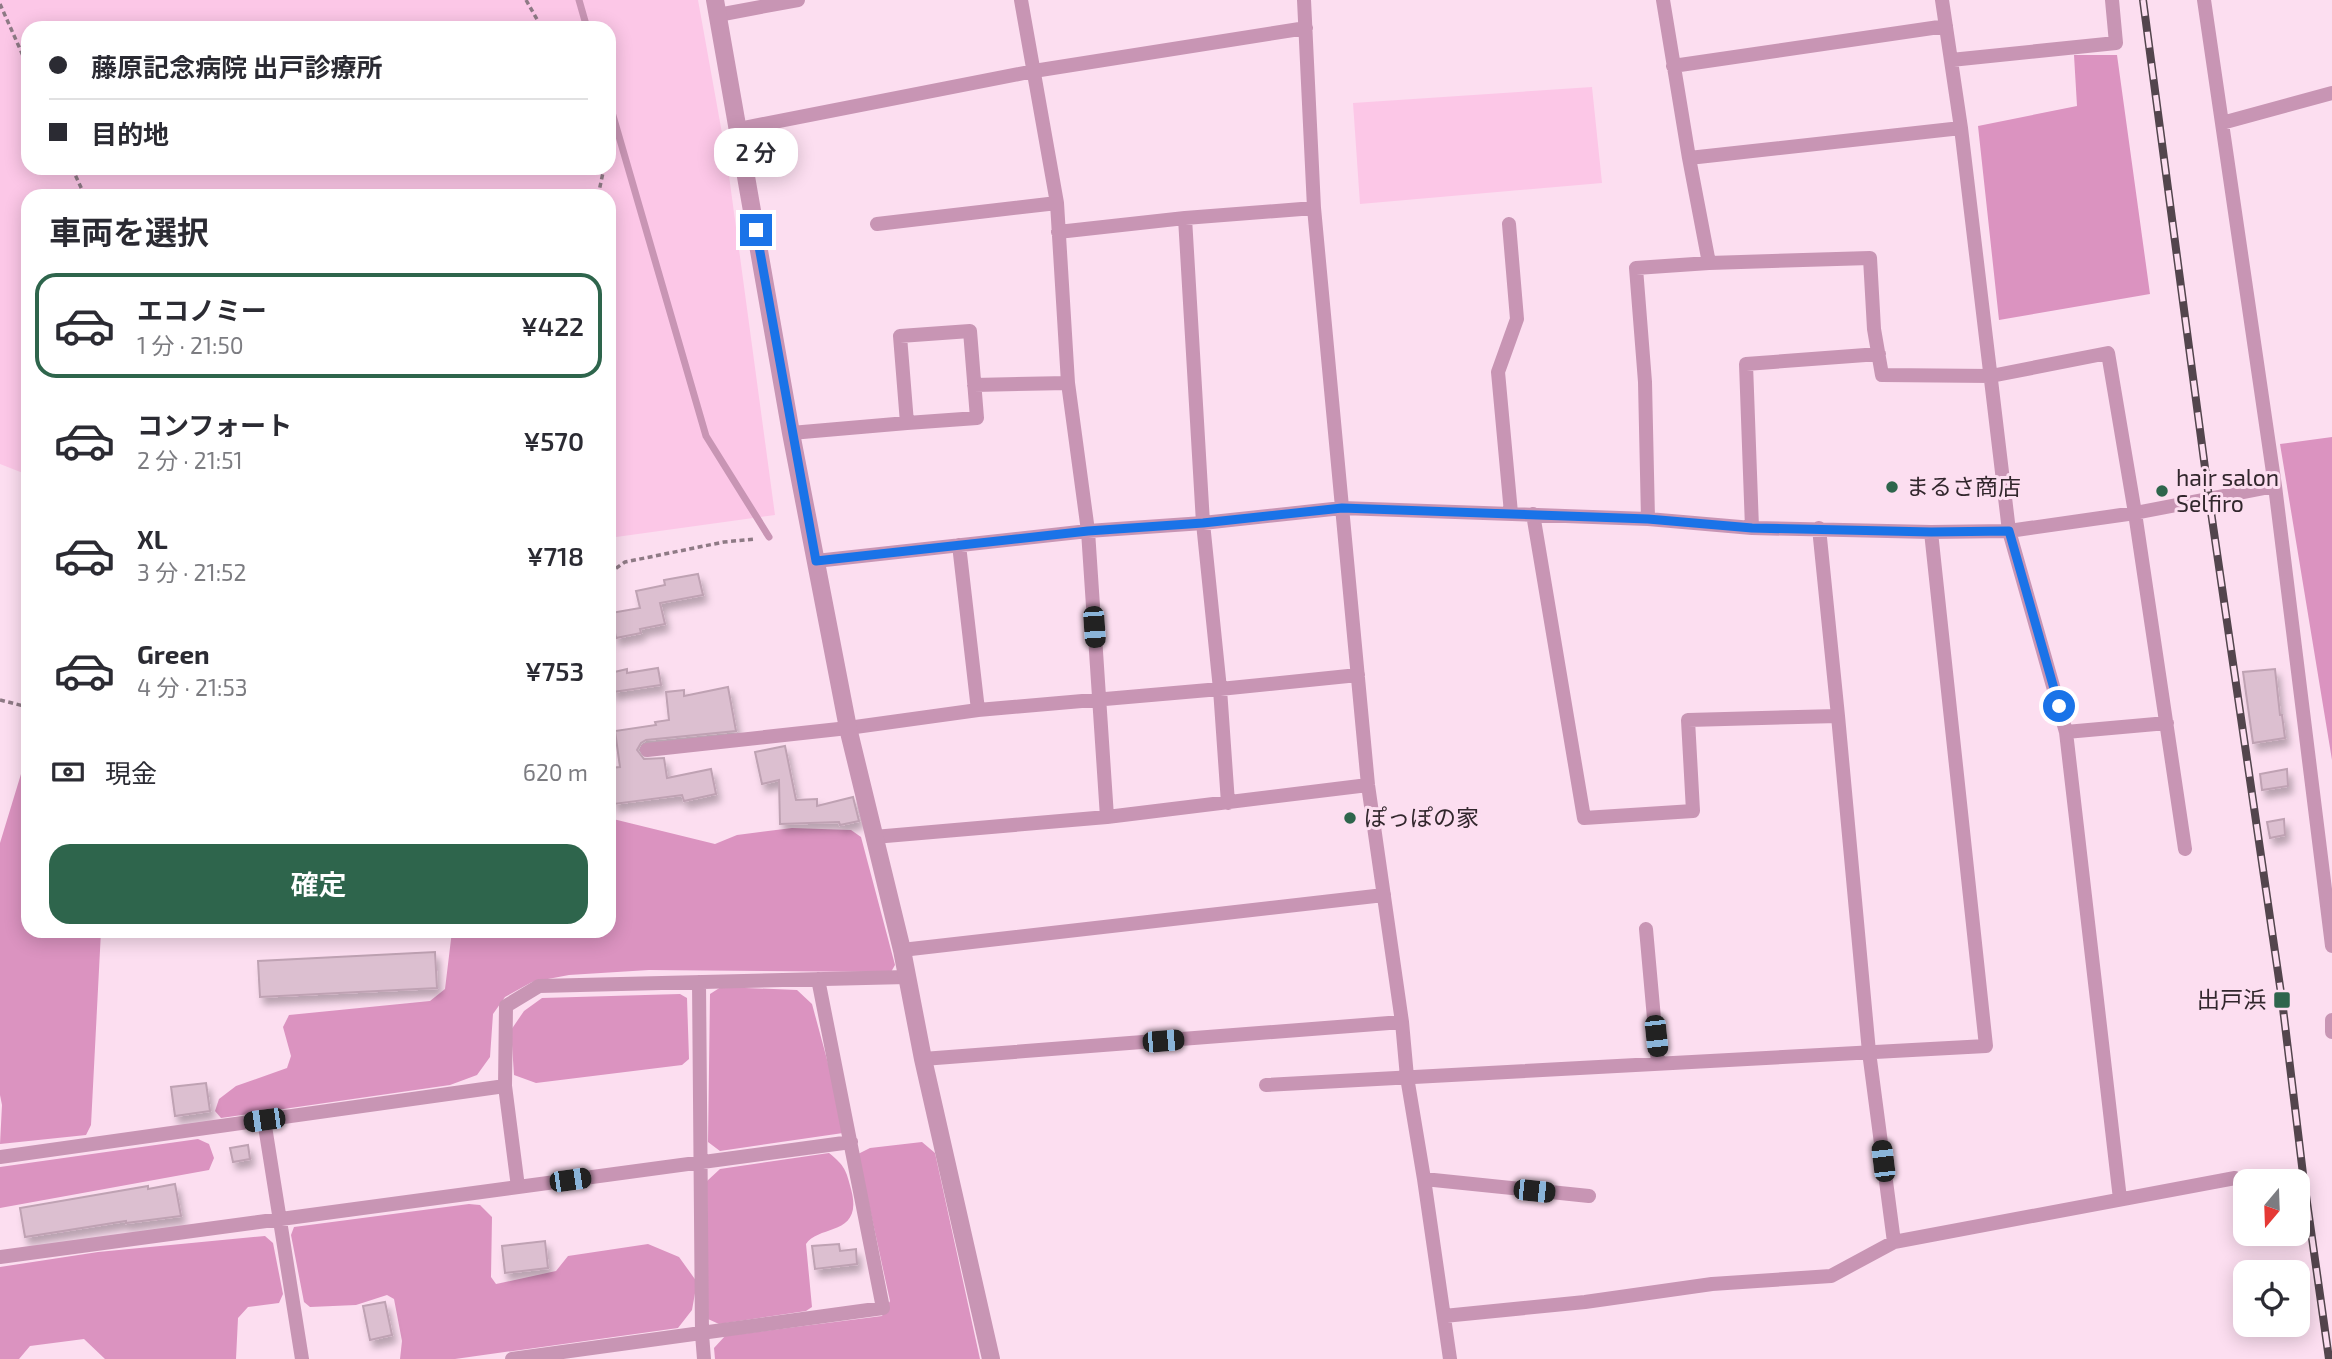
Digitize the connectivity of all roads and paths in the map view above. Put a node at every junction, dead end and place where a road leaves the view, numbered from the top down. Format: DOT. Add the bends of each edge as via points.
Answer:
graph roads {
  1 [pos="526,0"];
  2 [pos="579,0"];
  3 [pos="798,0"];
  4 [pos="1021,0"];
  5 [pos="1304,0"];
  6 [pos="1662,0"];
  7 [pos="1942,0"];
  8 [pos="2112,0"];
  9 [pos="2204,0"];
  10 [pos="0,4"];
  11 [pos="716,8"];
  12 [pos="538,21"];
  13 [pos="585,21"];
  14 [pos="1946,26"];
  15 [pos="1306,28"];
  16 [pos="21,51"];
  17 [pos="1951,60"];
  18 [pos="1673,66"];
  19 [pos="1034,71"];
  20 [pos="2332,93"];
  21 [pos="2222,123"];
  22 [pos="616,126"];
  23 [pos="1961,128"];
  24 [pos="738,129"];
  25 [pos="1689,158"];
  26 [pos="1057,203"];
  27 [pos="1314,208"];
  28 [pos="1185,218"];
  29 [pos="877,224"];
  30 [pos="1510,224"];
  31 [pos="1058,232"];
  32 [pos="1709,263"];
  33 [pos="1879,354"];
  34 [pos="1991,376"];
  35 [pos="1068,383"];
  36 [pos="974,385"];
  37 [pos="907,424"];
  38 [pos="791,433"];
  39 [pos="2275,486"];
  40 [pos="1342,508"];
  41 [pos="1511,513"];
  42 [pos="2135,513"];
  43 [pos="1533,514"];
  44 [pos="1648,519"];
  45 [pos="1203,523"];
  46 [pos="1752,528"];
  47 [pos="1819,528"];
  48 [pos="1088,531"];
  49 [pos="2009,531"];
  50 [pos="1931,532"];
  51 [pos="769,537"];
  52 [pos="959,545"];
  53 [pos="816,561"];
  54 [pos="616,568"];
  55 [pos="1358,675"];
  56 [pos="1220,689"];
  57 [pos="0,700"];
  58 [pos="1098,700"];
  59 [pos="21,705"];
  60 [pos="978,710"];
  61 [pos="1838,716"];
  62 [pos="2167,723"];
  63 [pos="848,728"];
  64 [pos="2066,732"];
  65 [pos="647,750"];
  66 [pos="1368,785"];
  67 [pos="1228,803"];
  68 [pos="1107,817"];
  69 [pos="874,837"];
  70 [pos="2185,849"];
  71 [pos="1384,895"];
  72 [pos="1646,929"];
  73 [pos="2332,946"];
  74 [pos="902,950"];
  75 [pos="907,977"];
  76 [pos="818,979"];
  77 [pos="699,982"];
  78 [pos="2332,1020"];
  79 [pos="1402,1022"];
  80 [pos="2332,1032"];
  81 [pos="1868,1052"];
  82 [pos="923,1059"];
  83 [pos="1658,1063"];
  84 [pos="1407,1077"];
  85 [pos="1266,1085"];
  86 [pos="505,1086"];
  87 [pos="264,1120"];
  88 [pos="851,1142"];
  89 [pos="0,1157"];
  90 [pos="700,1162"];
  91 [pos="2233,1178"];
  92 [pos="1424,1179"];
  93 [pos="518,1187"];
  94 [pos="1589,1196"];
  95 [pos="2120,1199"];
  96 [pos="280,1220"];
  97 [pos="1894,1242"];
  98 [pos="0,1257"];
  99 [pos="1444,1316"];
  100 [pos="702,1334"];
  101 [pos="302,1359"];
  102 [pos="512,1359"];
  103 [pos="704,1359"];
  104 [pos="991,1359"];
  105 [pos="1450,1359"];
  1 -- 12 [label="path"];
  2 -- 13 [label="lane"];
  3 -- 11 [label="street"];
  4 -- 19 [label="street"];
  5 -- 15 [label="street"];
  6 -- 18 [label="street"];
  7 -- 14 [label="street"];
  8 -- 17 [label="street" via="2116,43"];
  9 -- 21 [label="street"];
  10 -- 16 [label="path"];
  11 -- 24 [label="street"];
  14 -- 17 [label="street"];
  14 -- 18 [label="street"];
  15 -- 19 [label="street"];
  15 -- 27 [label="street"];
  17 -- 23 [label="street"];
  18 -- 25 [label="street"];
  19 -- 24 [label="street"];
  19 -- 26 [label="street"];
  20 -- 21 [label="street"];
  21 -- 39 [label="street"];
  22 -- 51 [label="lane" via="706,436"];
  23 -- 25 [label="street"];
  23 -- 34 [label="street"];
  24 -- 38 [label="street"];
  25 -- 32 [label="street"];
  26 -- 29 [label="street"];
  26 -- 31 [label="street"];
  27 -- 28 [label="street"];
  27 -- 40 [label="street"];
  28 -- 31 [label="street"];
  28 -- 45 [label="street"];
  30 -- 41 [label="street" via="1517,319 1498,372"];
  31 -- 35 [label="street"];
  32 -- 33 [label="street" via="1870,258"];
  32 -- 44 [label="street" via="1636,268 1645,382"];
  33 -- 34 [label="street" via="1882,375"];
  33 -- 46 [label="street" via="1746,365"];
  34 -- 42 [label="street" via="2108,353"];
  34 -- 49 [label="street"];
  35 -- 36 [label="street"];
  35 -- 48 [label="street"];
  36 -- 37 [label="street" via="976,418"];
  36 -- 37 [label="street" via="970,331 900,336"];
  37 -- 38 [label="street"];
  38 -- 53 [label="street"];
  39 -- 42 [label="street"];
  39 -- 73 [label="street"];
  40 -- 41 [label="street"];
  40 -- 45 [label="street"];
  40 -- 55 [label="street"];
  41 -- 43 [label="street"];
  42 -- 49 [label="street"];
  42 -- 62 [label="street"];
  43 -- 44 [label="street"];
  43 -- 61 [label="street" via="1584,818 1693,811 1688,720"];
  44 -- 46 [label="street"];
  45 -- 48 [label="street"];
  45 -- 56 [label="street"];
  46 -- 47 [label="street"];
  47 -- 50 [label="street"];
  47 -- 61 [label="street"];
  48 -- 52 [label="street"];
  48 -- 58 [label="street"];
  49 -- 50 [label="street"];
  49 -- 64 [label="street"];
  50 -- 81 [label="street" via="1986,1046"];
  51 -- 54 [label="path" via="724,541 625,562"];
  52 -- 53 [label="street"];
  52 -- 60 [label="street"];
  53 -- 63 [label="street"];
  55 -- 56 [label="street"];
  55 -- 66 [label="street"];
  56 -- 58 [label="street"];
  56 -- 67 [label="street"];
  57 -- 59 [label="path"];
  58 -- 60 [label="street"];
  58 -- 68 [label="street"];
  60 -- 63 [label="street"];
  61 -- 81 [label="street"];
  62 -- 64 [label="street"];
  62 -- 70 [label="street"];
  63 -- 65 [label="street"];
  63 -- 69 [label="street"];
  64 -- 95 [label="street"];
  66 -- 67 [label="street"];
  66 -- 71 [label="street"];
  67 -- 68 [label="street"];
  68 -- 69 [label="street"];
  69 -- 74 [label="street"];
  71 -- 74 [label="street"];
  71 -- 79 [label="street"];
  72 -- 83 [label="street"];
  74 -- 75 [label="street"];
  75 -- 76 [label="street"];
  75 -- 82 [label="street"];
  76 -- 77 [label="street"];
  76 -- 88 [label="street"];
  77 -- 86 [label="street" via="539,986 506,1006"];
  77 -- 90 [label="street"];
  78 -- 80 [label="street"];
  79 -- 82 [label="street"];
  79 -- 84 [label="street"];
  81 -- 83 [label="street"];
  81 -- 97 [label="street"];
  82 -- 104 [label="street"];
  83 -- 84 [label="street"];
  84 -- 85 [label="street"];
  84 -- 92 [label="street"];
  86 -- 87 [label="street"];
  86 -- 93 [label="street"];
  87 -- 89 [label="street"];
  87 -- 96 [label="street"];
  88 -- 90 [label="street"];
  88 -- 100 [label="street" via="883,1308"];
  90 -- 93 [label="street"];
  90 -- 100 [label="street"];
  91 -- 95 [label="street"];
  92 -- 94 [label="street"];
  92 -- 99 [label="street"];
  93 -- 96 [label="street"];
  95 -- 97 [label="street"];
  96 -- 98 [label="street"];
  96 -- 101 [label="street"];
  97 -- 99 [label="street" via="1831,1276 1712,1284"];
  99 -- 105 [label="street"];
  100 -- 102 [label="street"];
  100 -- 103 [label="street"];
}
